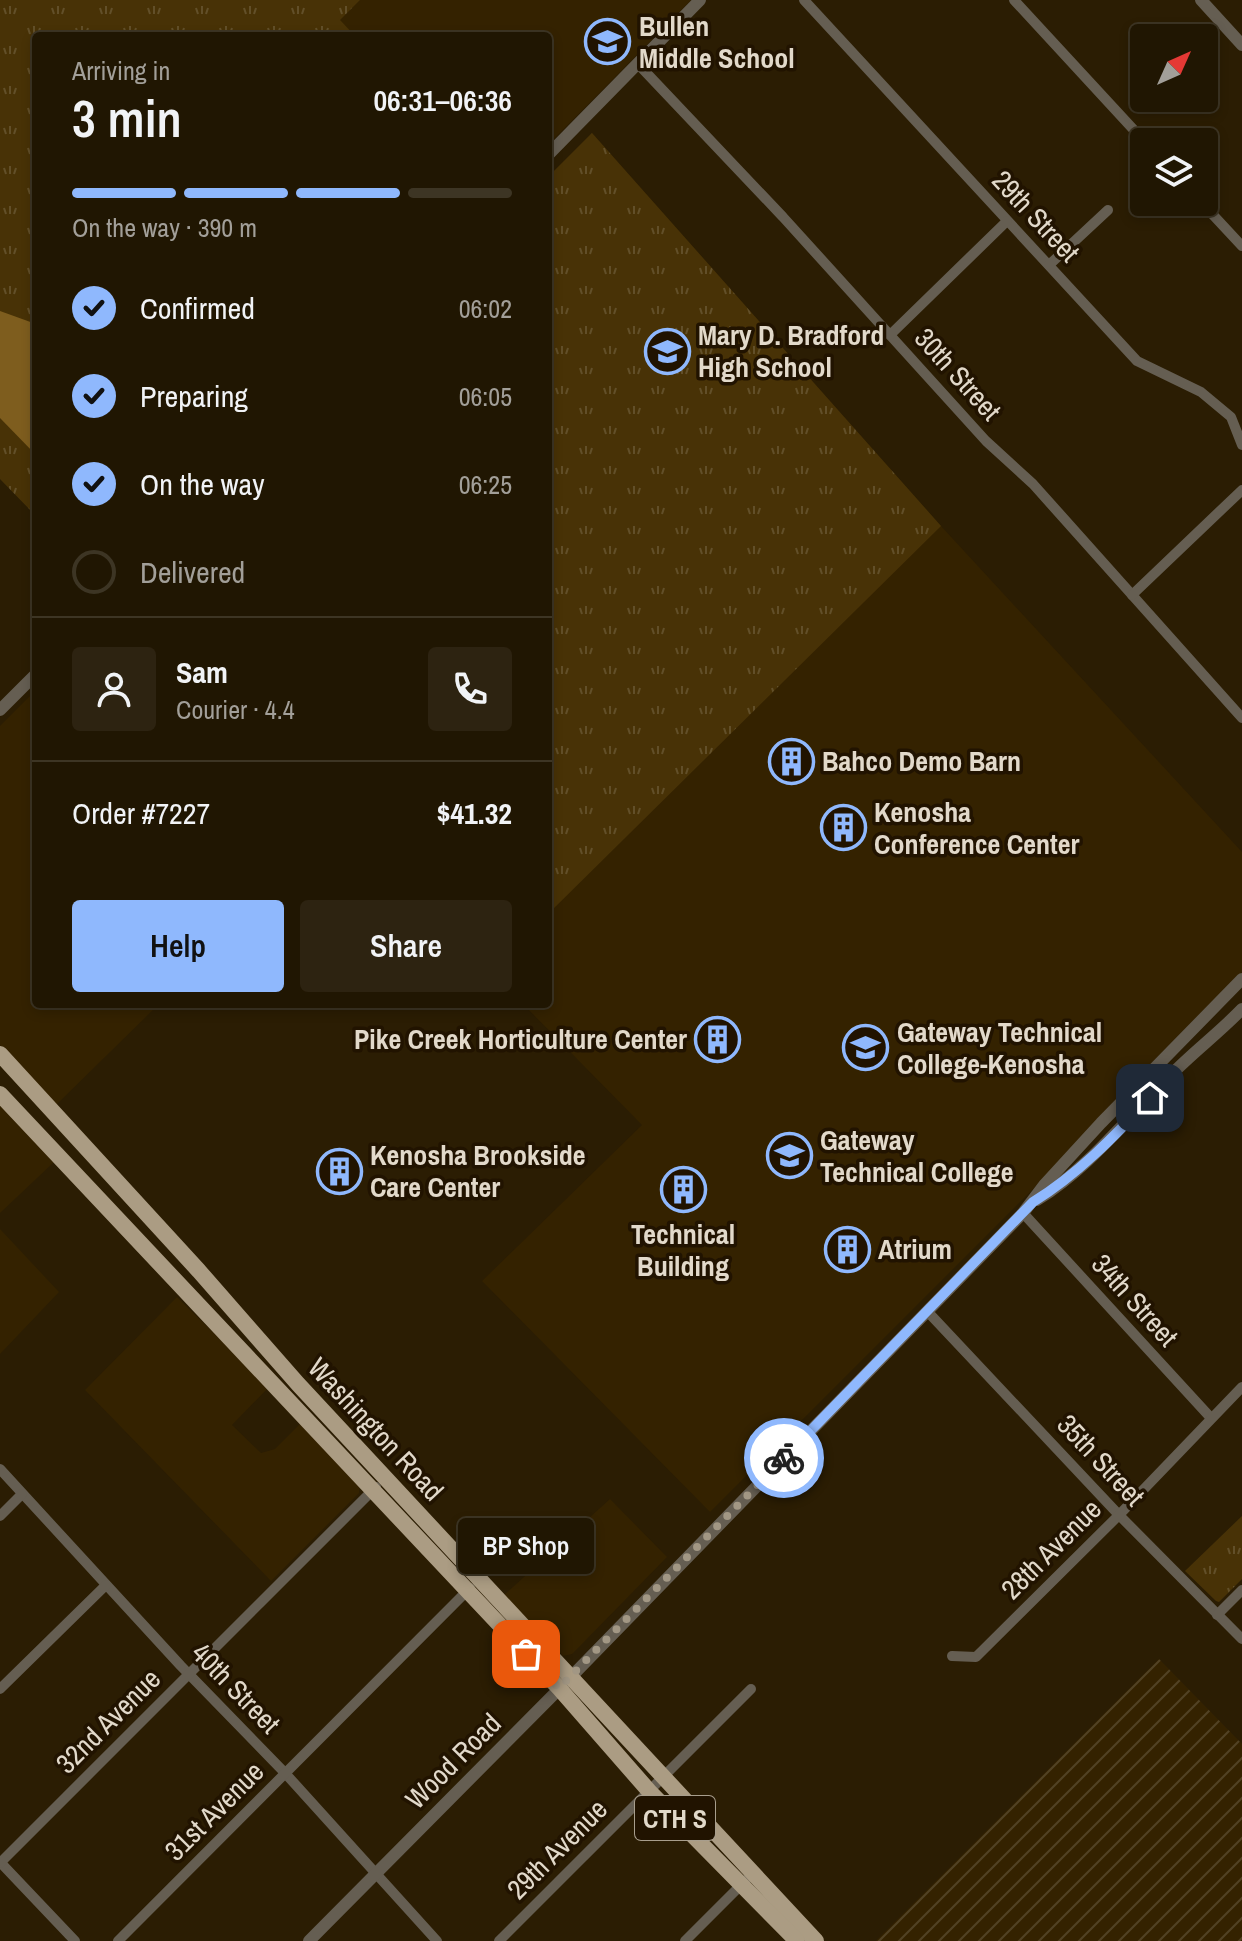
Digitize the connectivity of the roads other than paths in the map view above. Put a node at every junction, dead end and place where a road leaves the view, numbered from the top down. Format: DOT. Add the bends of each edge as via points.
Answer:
graph roads {
  1 [pos="700,0"];
  2 [pos="804,0"];
  3 [pos="1014,0"];
  4 [pos="1201,0"];
  5 [pos="1242,45"];
  6 [pos="638,64"];
  7 [pos="1132,128"];
  8 [pos="552,151"];
  9 [pos="1108,210"];
  10 [pos="1214,216"];
  11 [pos="1007,221"];
  12 [pos="1242,246"];
  13 [pos="1049,265"];
  14 [pos="890,335"];
  15 [pos="1242,445"];
  16 [pos="1242,490"];
  17 [pos="1132,595"];
  18 [pos="32,678"];
  19 [pos="0,710"];
  20 [pos="1242,718"];
  21 [pos="1242,979"];
  22 [pos="1242,1009"];
  23 [pos="0,1054"];
  24 [pos="0,1094"];
  25 [pos="1033,1202"];
  26 [pos="1023,1213"];
  27 [pos="927,1311"];
  28 [pos="1242,1387"];
  29 [pos="1211,1418"];
  30 [pos="343,1432"];
  31 [pos="330,1445"];
  32 [pos="0,1469"];
  33 [pos="384,1476"];
  34 [pos="373,1491"];
  35 [pos="22,1494"];
  36 [pos="1119,1515"];
  37 [pos="0,1516"];
  38 [pos="479,1578"];
  39 [pos="106,1585"];
  40 [pos="1242,1590"];
  41 [pos="467,1591"];
  42 [pos="1217,1615"];
  43 [pos="1242,1639"];
  44 [pos="952,1656"];
  45 [pos="189,1674"];
  46 [pos="564,1683"];
  47 [pos="0,1689"];
  48 [pos="751,1689"];
  49 [pos="285,1773"];
  50 [pos="663,1777"];
  51 [pos="649,1791"];
  52 [pos="0,1862"];
  53 [pos="374,1874"];
  54 [pos="746,1879"];
  55 [pos="75,1941"];
  56 [pos="118,1941"];
  57 [pos="309,1941"];
  58 [pos="437,1941"];
  59 [pos="499,1941"];
  60 [pos="685,1941"];
  61 [pos="797,1941"];
  62 [pos="816,1941"];
  1 -- 6 [label="street"];
  2 -- 11 [label="street, 29th Street"];
  3 -- 7 [label="street"];
  4 -- 5 [label="street"];
  6 -- 8 [label="street"];
  6 -- 14 [label="street, 30th Street"];
  9 -- 13 [label="street"];
  10 -- 12 [label="street"];
  11 -- 13 [label="street, 29th Street"];
  11 -- 14 [label="street"];
  13 -- 15 [label="street, 29th Street" via="1137,361 1201,392 1231,417"];
  14 -- 17 [label="street, 30th Street"];
  16 -- 17 [label="street"];
  17 -- 20 [label="street, 30th Street"];
  18 -- 19 [label="street"];
  21 -- 25 [label="street, Wood Road" via="1101,1123"];
  22 -- 25 [label="street, Wood Road" via="1077,1170"];
  23 -- 30 [label="main road, Washington Road"];
  24 -- 31 [label="main road, Washington Road"];
  25 -- 26 [label="street, Wood Road"];
  26 -- 27 [label="street, Wood Road"];
  26 -- 29 [label="street, 34th Street"];
  27 -- 36 [label="street, 35th Street"];
  27 -- 46 [label="street, Wood Road"];
  28 -- 29 [label="street, 28th Avenue"];
  29 -- 36 [label="street, 28th Avenue"];
  30 -- 31 [label="main road"];
  30 -- 33 [label="main road, Washington Road"];
  31 -- 34 [label="main road, Washington Road"];
  32 -- 35 [label="street, 40th Street"];
  33 -- 34 [label="street, 32nd Avenue"];
  33 -- 38 [label="main road, Washington Road / CTH S"];
  34 -- 41 [label="main road, Washington Road / CTH S"];
  34 -- 45 [label="street, 32nd Avenue"];
  35 -- 37 [label="street"];
  35 -- 39 [label="street, 40th Street"];
  36 -- 42 [label="street, 35th Street"];
  36 -- 44 [label="street, 28th Avenue" via="976,1657"];
  38 -- 41 [label="street, 31st Avenue"];
  38 -- 46 [label="main road, Washington Road / CTH S"];
  39 -- 45 [label="street, 40th Street"];
  39 -- 47 [label="street"];
  40 -- 42 [label="street"];
  41 -- 46 [label="main road, Washington Road / CTH S"];
  41 -- 49 [label="street, 31st Avenue"];
  42 -- 43 [label="street, 35th Street"];
  45 -- 49 [label="street, 40th Street"];
  45 -- 52 [label="street, 32nd Avenue"];
  46 -- 50 [label="main road, Washington Road / CTH S"];
  46 -- 51 [label="main road, Washington Road / CTH S"];
  46 -- 53 [label="street, Wood Road"];
  48 -- 50 [label="street, 29th Avenue"];
  49 -- 53 [label="street, 40th Street"];
  49 -- 56 [label="street, 31st Avenue"];
  50 -- 51 [label="street, 29th Avenue"];
  50 -- 54 [label="main road, Washington Road / CTH S"];
  51 -- 54 [label="main road, Washington Road / CTH S"];
  51 -- 59 [label="street, 29th Avenue"];
  52 -- 55 [label="street"];
  53 -- 57 [label="street, Wood Road"];
  53 -- 58 [label="street, 40th Street"];
  54 -- 60 [label="street"];
  54 -- 61 [label="main road, Washington Road / CTH S"];
  54 -- 62 [label="main road, Washington Road / CTH S"];
}
